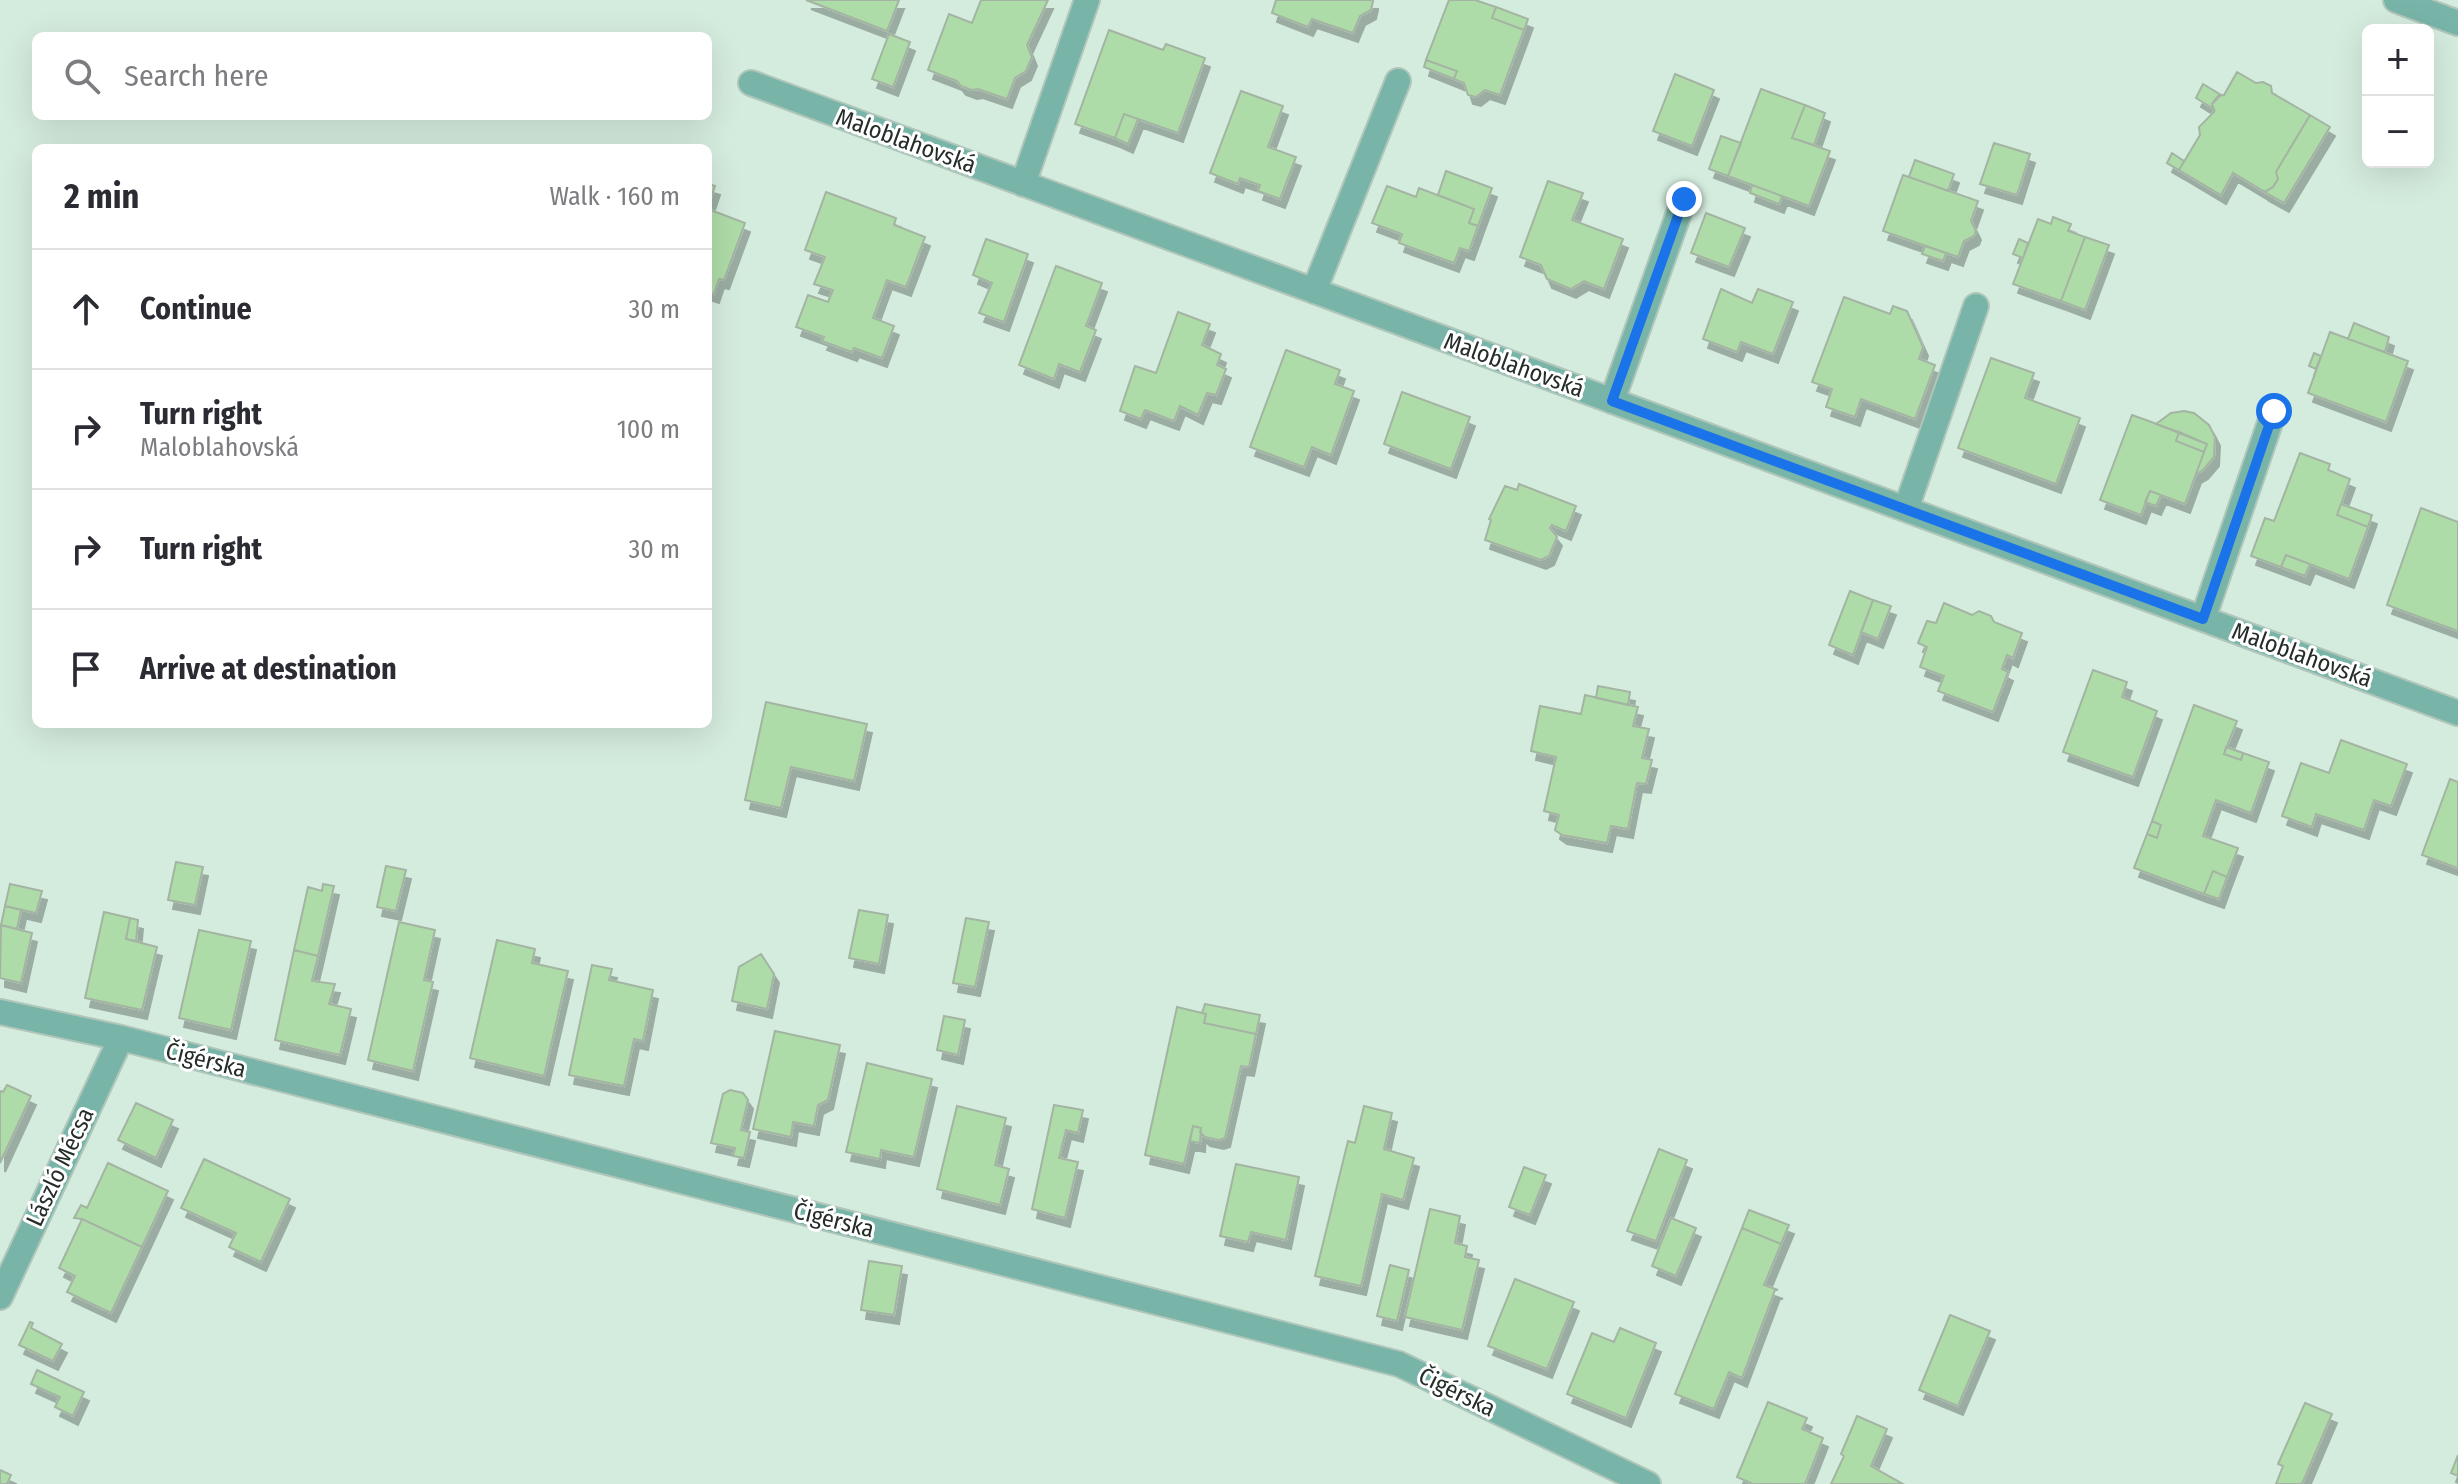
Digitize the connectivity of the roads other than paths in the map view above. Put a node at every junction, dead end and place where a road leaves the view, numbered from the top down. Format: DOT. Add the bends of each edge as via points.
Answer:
graph roads {
  1 [pos="1087,0"];
  2 [pos="2396,0"];
  3 [pos="2458,23"];
  4 [pos="1398,81"];
  5 [pos="751,83"];
  6 [pos="1023,184"];
  7 [pos="1684,199"];
  8 [pos="1314,291"];
  9 [pos="1976,306"];
  10 [pos="1612,401"];
  11 [pos="2274,411"];
  12 [pos="1906,509"];
  13 [pos="2203,619"];
  14 [pos="2458,713"];
  15 [pos="0,1012"];
  16 [pos="121,1038"];
  17 [pos="0,1297"];
  18 [pos="1648,1484"];
  1 -- 6 [label="street"];
  2 -- 3 [label="street"];
  4 -- 8 [label="street"];
  5 -- 6 [label="street, Maloblahovská"];
  6 -- 8 [label="street, Maloblahovská"];
  7 -- 10 [label="street"];
  8 -- 10 [label="street, Maloblahovská"];
  9 -- 12 [label="street"];
  10 -- 12 [label="street, Maloblahovská"];
  11 -- 13 [label="street"];
  12 -- 13 [label="street, Maloblahovská"];
  13 -- 14 [label="street, Maloblahovská"];
  15 -- 16 [label="street, Čigérska"];
  16 -- 17 [label="street, László Mécsa"];
  16 -- 18 [label="street, Čigérska" via="1399,1364"];
}
